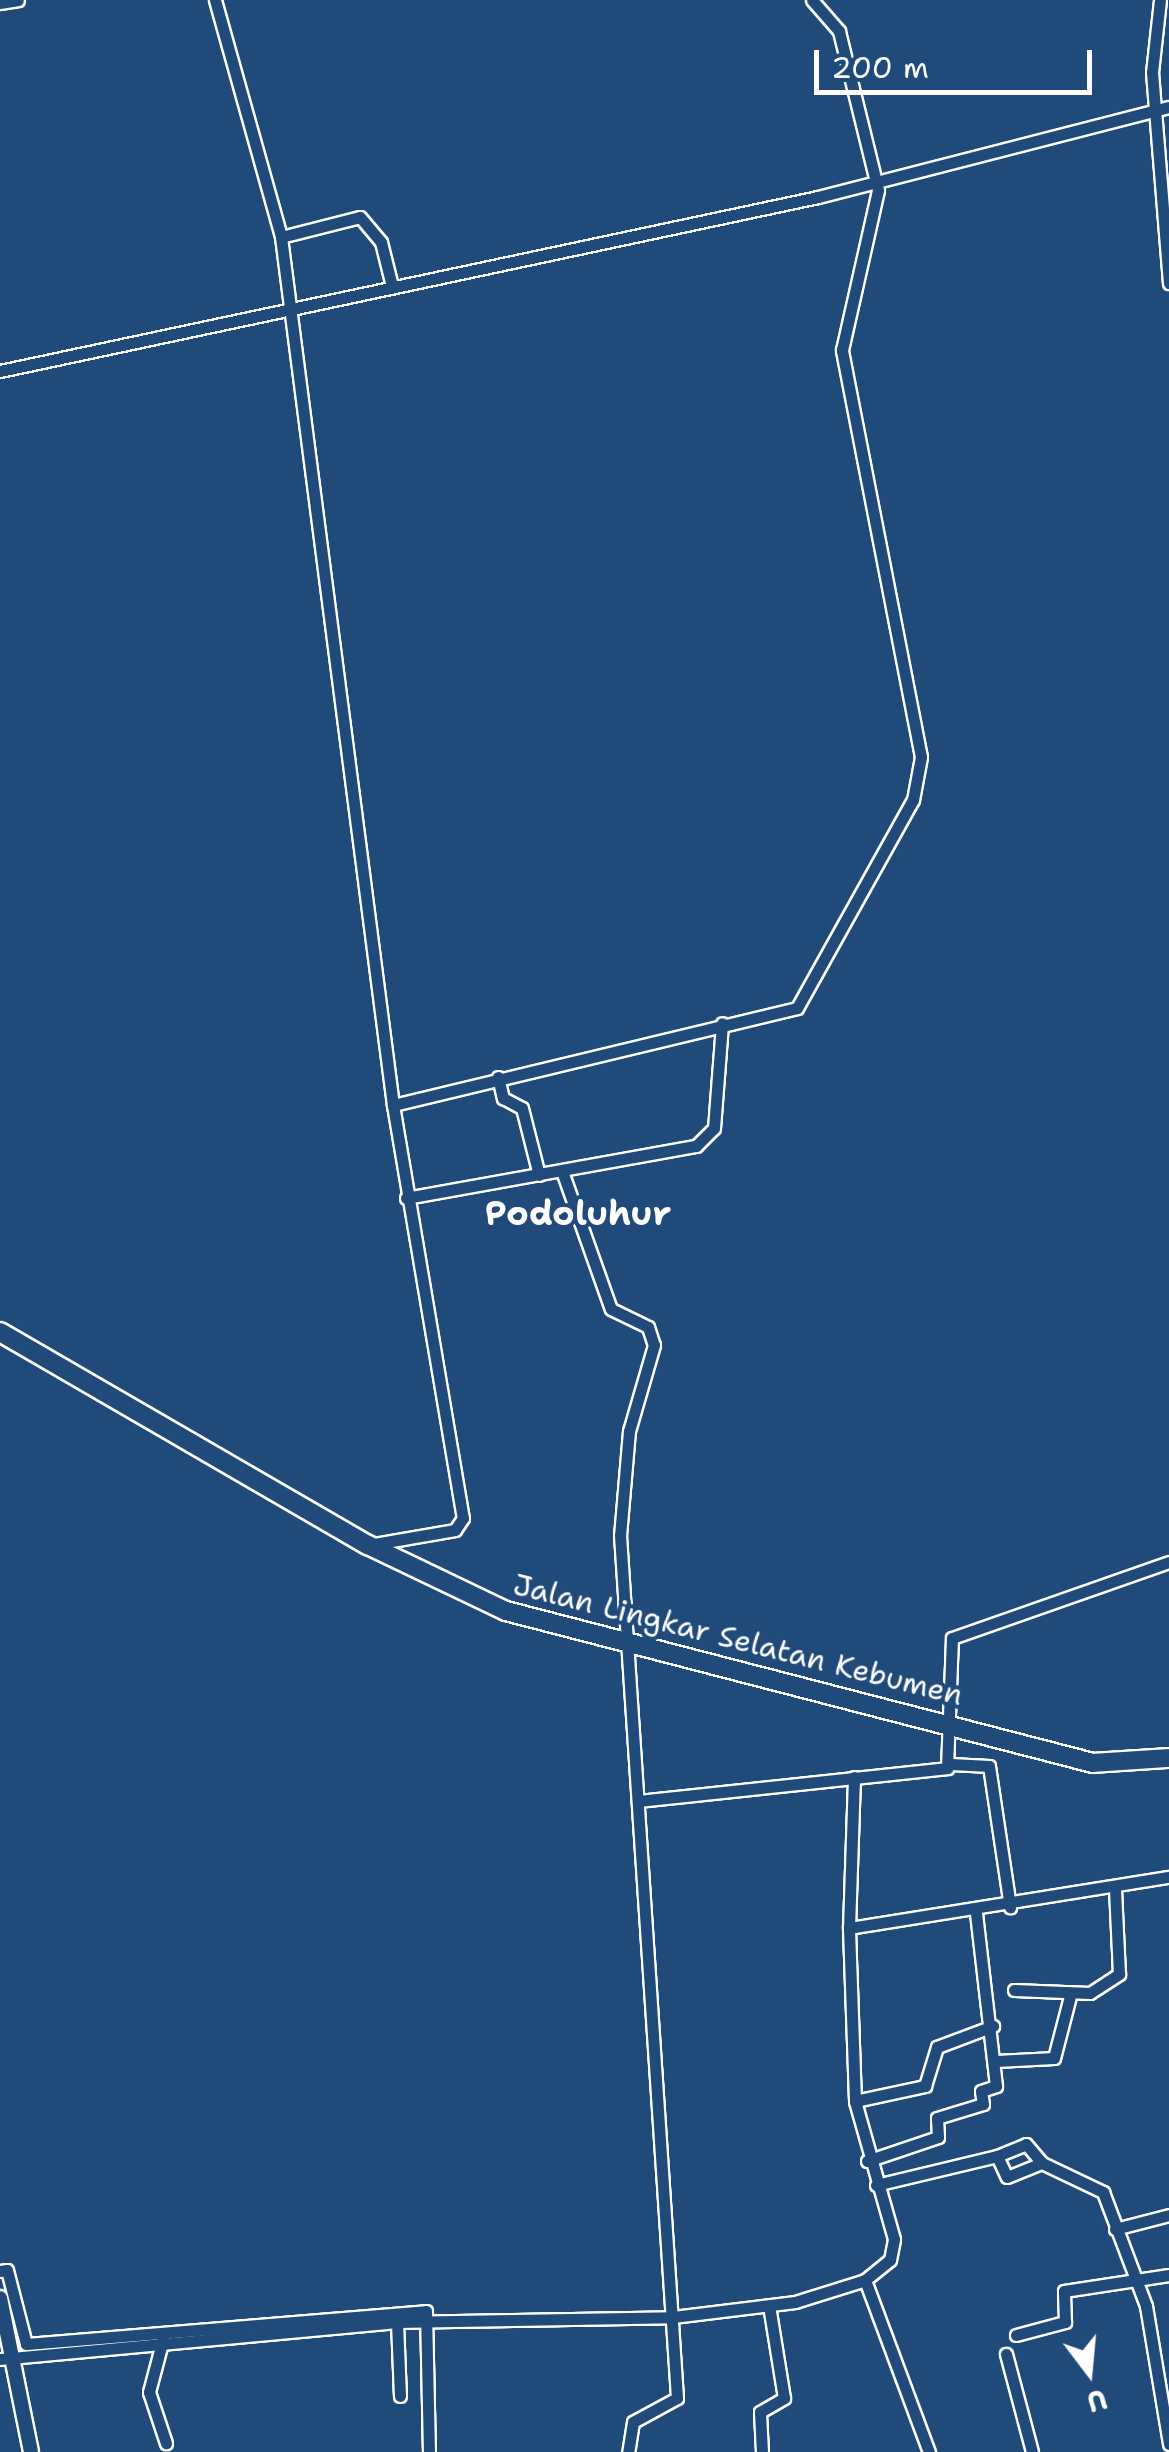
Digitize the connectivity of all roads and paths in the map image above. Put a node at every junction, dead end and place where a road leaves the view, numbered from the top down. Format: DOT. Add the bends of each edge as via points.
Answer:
graph roads {
  1 [pos="18,0"];
  2 [pos="215,0"];
  3 [pos="812,0"];
  4 [pos="1160,0"];
  5 [pos="0,3"];
  6 [pos="1169,107"];
  7 [pos="1155,110"];
  8 [pos="876,183"];
  9 [pos="282,237"];
  10 [pos="1169,283"];
  11 [pos="392,286"];
  12 [pos="293,306"];
  13 [pos="0,371"];
  14 [pos="722,1023"];
  15 [pos="498,1077"];
  16 [pos="393,1105"];
  17 [pos="562,1171"];
  18 [pos="539,1175"];
  19 [pos="406,1198"];
  20 [pos="0,1332"];
  21 [pos="368,1545"];
  22 [pos="1169,1562"];
  23 [pos="627,1646"];
  24 [pos="953,1722"];
  25 [pos="1169,1758"];
  26 [pos="951,1764"];
  27 [pos="854,1778"];
  28 [pos="644,1801"];
  29 [pos="1169,1876"];
  30 [pos="1115,1890"];
  31 [pos="1010,1907"];
  32 [pos="976,1912"];
  33 [pos="849,1928"];
  34 [pos="1014,1990"];
  35 [pos="1070,1996"];
  36 [pos="993,2026"];
  37 [pos="996,2060"];
  38 [pos="854,2100"];
  39 [pos="997,2156"];
  40 [pos="867,2161"];
  41 [pos="1042,2163"];
  42 [pos="876,2185"];
  43 [pos="1169,2216"];
  44 [pos="1115,2228"];
  45 [pos="2,2271"];
  46 [pos="1169,2274"];
  47 [pos="1136,2278"];
  48 [pos="866,2280"];
  49 [pos="0,2298"];
  50 [pos="769,2305"];
  51 [pos="675,2316"];
  52 [pos="430,2320"];
  53 [pos="396,2322"];
  54 [pos="1016,2336"];
  55 [pos="163,2338"];
  56 [pos="1162,2348"];
  57 [pos="1006,2354"];
  58 [pos="6,2358"];
  59 [pos="400,2396"];
  60 [pos="166,2443"];
  61 [pos="1169,2444"];
  62 [pos="31,2452"];
  63 [pos="429,2452"];
  64 [pos="628,2452"];
  65 [pos="762,2452"];
  66 [pos="929,2452"];
  67 [pos="1032,2452"];
  1 -- 5 [label="street"];
  2 -- 9 [label="street"];
  3 -- 8 [label="street" via="839,31"];
  4 -- 7 [label="street" via="1151,36"];
  6 -- 7 [label="street"];
  7 -- 8 [label="street"];
  7 -- 10 [label="street"];
  8 -- 11 [label="street"];
  8 -- 14 [label="street" via="842,350 921,774 808,1000"];
  9 -- 11 [label="street" via="360,216 381,242"];
  9 -- 12 [label="street"];
  11 -- 12 [label="street"];
  12 -- 13 [label="street"];
  12 -- 16 [label="street"];
  14 -- 15 [label="street"];
  14 -- 17 [label="street" via="714,1128 703,1142"];
  15 -- 16 [label="street"];
  15 -- 18 [label="street" via="503,1098 522,1108"];
  16 -- 19 [label="street"];
  17 -- 18 [label="street"];
  17 -- 23 [label="street" via="611,1309 648,1327 654,1344 624,1463"];
  18 -- 19 [label="street"];
  19 -- 21 [label="street" via="463,1518 455,1530"];
  20 -- 21 [label="highway, Jalan Lingkar Selatan Kebumen"];
  21 -- 23 [label="highway, Jalan Lingkar Selatan Kebumen" via="470,1597"];
  22 -- 24 [label="street" via="957,1634"];
  23 -- 24 [label="highway, Jalan Lingkar Selatan Kebumen"];
  23 -- 28 [label="street"];
  24 -- 25 [label="highway, Jalan Lingkar Selatan Kebumen" via="1093,1763"];
  24 -- 26 [label="street"];
  26 -- 27 [label="street"];
  26 -- 31 [label="street" via="989,1766"];
  27 -- 28 [label="street"];
  27 -- 33 [label="street"];
  28 -- 51 [label="street"];
  29 -- 30 [label="street"];
  30 -- 31 [label="street"];
  30 -- 35 [label="street" via="1122,1971"];
  31 -- 32 [label="street"];
  32 -- 33 [label="street"];
  32 -- 36 [label="street"];
  33 -- 38 [label="street"];
  34 -- 35 [label="street"];
  35 -- 37 [label="street" via="1054,2058"];
  36 -- 37 [label="street"];
  36 -- 38 [label="street" via="937,2047 926,2086"];
  37 -- 40 [label="street" via="996,2086 981,2090 983,2104 937,2118 938,2137"];
  38 -- 40 [label="street"];
  39 -- 41 [label="street" via="1026,2144"];
  39 -- 41 [label="street" via="1008,2177"];
  39 -- 42 [label="street"];
  40 -- 42 [label="street"];
  41 -- 44 [label="street" via="1097,2185"];
  42 -- 48 [label="street" via="894,2252"];
  43 -- 44 [label="street"];
  44 -- 47 [label="street"];
  45 -- 55 [label="street" via="22,2343"];
  46 -- 47 [label="street"];
  47 -- 54 [label="street" via="1064,2291 1065,2322"];
  47 -- 56 [label="street"];
  48 -- 50 [label="street"];
  48 -- 66 [label="street"];
  49 -- 58 [label="street"];
  50 -- 51 [label="street"];
  50 -- 65 [label="street" via="784,2398 760,2412"];
  51 -- 52 [label="street"];
  51 -- 64 [label="street" via="677,2398 629,2427"];
  52 -- 53 [label="street"];
  52 -- 55 [label="street" via="421,2310"];
  52 -- 63 [label="street"];
  53 -- 55 [label="street"];
  53 -- 59 [label="street"];
  55 -- 58 [label="street"];
  55 -- 60 [label="street" via="149,2392"];
  56 -- 61 [label="street"];
  57 -- 67 [label="street"];
  58 -- 62 [label="street"];
}
